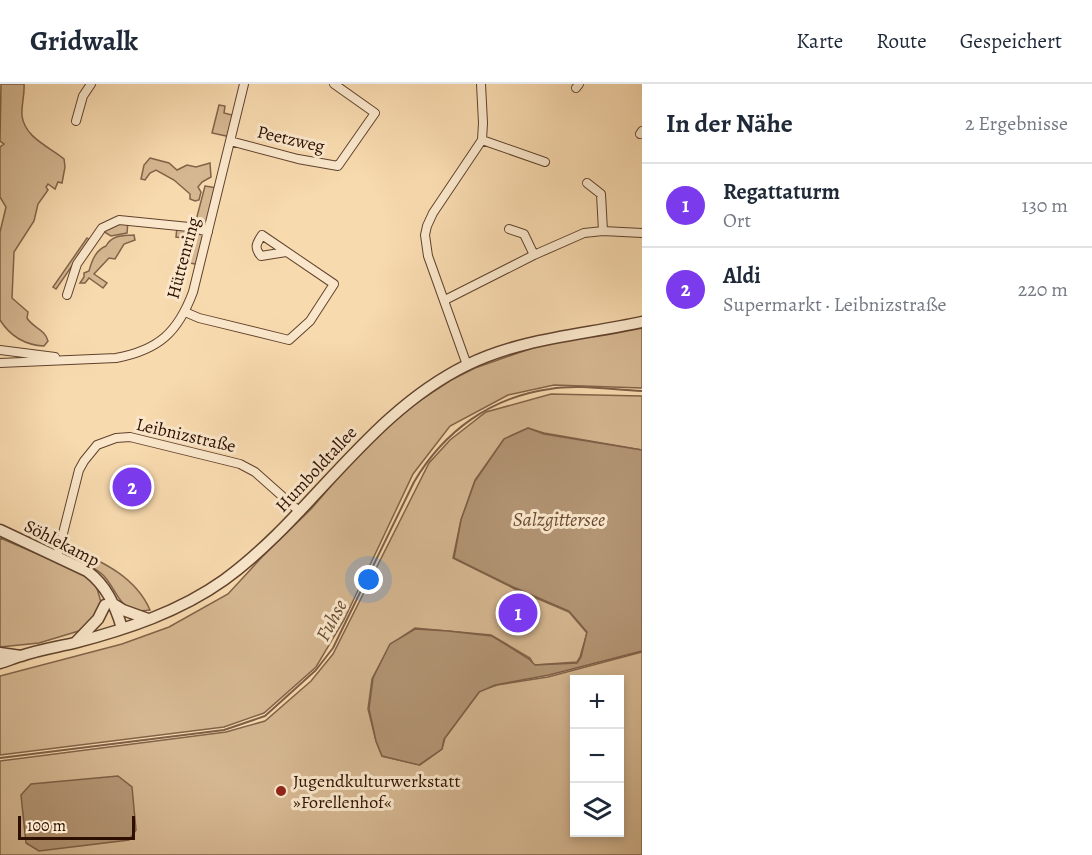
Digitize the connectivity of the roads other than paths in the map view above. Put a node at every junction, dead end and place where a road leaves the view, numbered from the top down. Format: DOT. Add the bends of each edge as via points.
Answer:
graph roads {
  1 [pos="91,84"];
  2 [pos="244,84"];
  3 [pos="334,84"];
  4 [pos="481,84"];
  5 [pos="76,121"];
  6 [pos="482,140"];
  7 [pos="230,141"];
  8 [pos="545,162"];
  9 [pos="587,183"];
  10 [pos="509,229"];
  11 [pos="603,231"];
  12 [pos="208,232"];
  13 [pos="642,233"];
  14 [pos="286,252"];
  15 [pos="534,255"];
  16 [pos="67,296"];
  17 [pos="445,300"];
  18 [pos="185,312"];
  19 [pos="642,322"];
  20 [pos="0,350"];
  21 [pos="70,359"];
  22 [pos="0,363"];
  23 [pos="467,365"];
  24 [pos="300,512"];
  25 [pos="0,530"];
  26 [pos="57,557"];
  27 [pos="110,605"];
  28 [pos="149,619"];
  29 [pos="122,628"];
  30 [pos="111,632"];
  31 [pos="76,642"];
  32 [pos="0,653"];
  33 [pos="21,656"];
  34 [pos="0,663"];
  1 -- 5 [label="street"];
  2 -- 7 [label="street, Hüttenring"];
  3 -- 7 [label="street, Peetzweg" via="375,113 338,166"];
  4 -- 6 [label="street"];
  6 -- 8 [label="street"];
  6 -- 17 [label="street" via="427,226 426,247"];
  7 -- 12 [label="street, Hüttenring"];
  9 -- 11 [label="street" via="601,194"];
  10 -- 15 [label="street" via="524,234"];
  11 -- 13 [label="street"];
  11 -- 15 [label="street" via="584,233"];
  12 -- 16 [label="street" via="119,220 102,228 77,264"];
  12 -- 18 [label="street, Hüttenring"];
  14 -- 18 [label="street" via="334,284 310,321 289,340"];
  15 -- 17 [label="street"];
  17 -- 23 [label="street"];
  18 -- 21 [label="street, Hüttenring" via="162,340 133,355"];
  19 -- 23 [label="street, Humboldtallee" via="542,339"];
  20 -- 21 [label="street, Hüttenring"];
  21 -- 22 [label="street, Hüttenring"];
  23 -- 24 [label="street, Humboldtallee" via="398,410"];
  24 -- 26 [label="street, Leibnizstraße" via="255,472 240,464 154,442 116,438 97,445 79,470"];
  24 -- 28 [label="street, Humboldtallee" via="261,551 222,580 175,609"];
  25 -- 26 [label="street, Söhlekamp"];
  26 -- 27 [label="street, Söhlekamp" via="98,579"];
  27 -- 28 [label="street"];
  27 -- 29 [label="street, Söhlekamp"];
  27 -- 30 [label="street"];
  27 -- 31 [label="street"];
  28 -- 29 [label="street, Humboldtallee"];
  29 -- 30 [label="street, Humboldtallee"];
  30 -- 31 [label="street, Humboldtallee"];
  31 -- 33 [label="street, Humboldtallee"];
  32 -- 33 [label="street, Humboldtallee"];
  33 -- 34 [label="street, Humboldtallee"];
}
